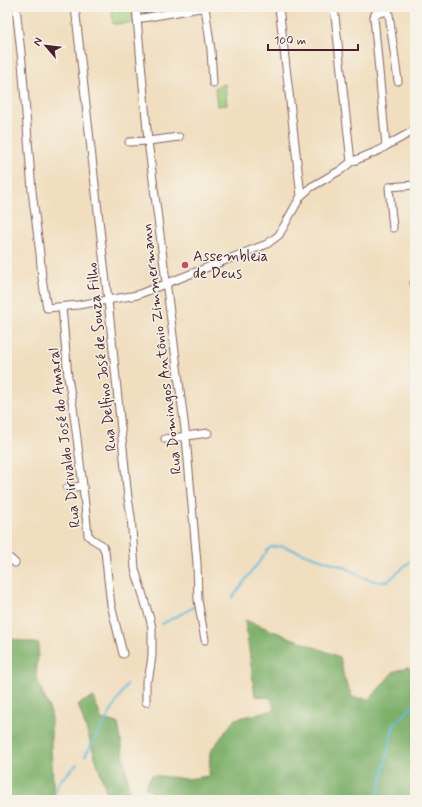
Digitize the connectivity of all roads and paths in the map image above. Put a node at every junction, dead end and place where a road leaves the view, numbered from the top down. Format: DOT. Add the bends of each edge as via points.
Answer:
graph roads {
  1 [pos="16,7"];
  2 [pos="75,7"];
  3 [pos="136,7"];
  4 [pos="206,7"];
  5 [pos="279,7"];
  6 [pos="334,7"];
  7 [pos="388,9"];
  8 [pos="138,19"];
  9 [pos="398,81"];
  10 [pos="214,84"];
  11 [pos="415,130"];
  12 [pos="179,138"];
  13 [pos="129,142"];
  14 [pos="148,142"];
  15 [pos="386,146"];
  16 [pos="351,162"];
  17 [pos="415,185"];
  18 [pos="301,196"];
  19 [pos="393,228"];
  20 [pos="166,283"];
  21 [pos="108,300"];
  22 [pos="62,306"];
  23 [pos="208,434"];
  24 [pos="186,437"];
  25 [pos="165,439"];
  26 [pos="84,486"];
  27 [pos="67,488"];
  28 [pos="7,556"];
  29 [pos="15,564"];
  30 [pos="205,640"];
  31 [pos="123,654"];
  32 [pos="146,702"];
  1 -- 22 [label="street" via="32,191 46,308"];
  2 -- 21 [label="street, Rua Delfino José de Souza Filho"];
  3 -- 8 [label="street, Rua Domingos Antônio Zimmermann"];
  4 -- 8 [label="street"];
  4 -- 10 [label="street"];
  5 -- 18 [label="street"];
  6 -- 16 [label="street"];
  7 -- 9 [label="street"];
  7 -- 15 [label="street" via="375,14 374,17"];
  8 -- 14 [label="street, Rua Domingos Antônio Zimmermann"];
  11 -- 15 [label="street"];
  12 -- 14 [label="street"];
  13 -- 14 [label="street"];
  14 -- 20 [label="street, Rua Domingos Antônio Zimmermann"];
  15 -- 16 [label="street"];
  16 -- 18 [label="street"];
  17 -- 19 [label="street" via="389,187"];
  18 -- 20 [label="street" via="280,235 272,241"];
  20 -- 21 [label="street" via="143,293"];
  20 -- 24 [label="street, Rua Domingos Antônio Zimmermann"];
  21 -- 22 [label="street"];
  21 -- 32 [label="street, Rua Delfino José de Souza Filho" via="135,569 152,628 152,656 146,680"];
  22 -- 26 [label="street, Rua Dirivaldo José do Amaral" via="68,378"];
  23 -- 24 [label="street"];
  24 -- 25 [label="street"];
  24 -- 30 [label="street, Rua Domingos Antônio Zimmermann" via="198,600"];
  26 -- 27 [label="street"];
  26 -- 31 [label="street, Rua Dirivaldo José do Amaral" via="88,535 105,550 111,605"];
  28 -- 29 [label="street"];
}
